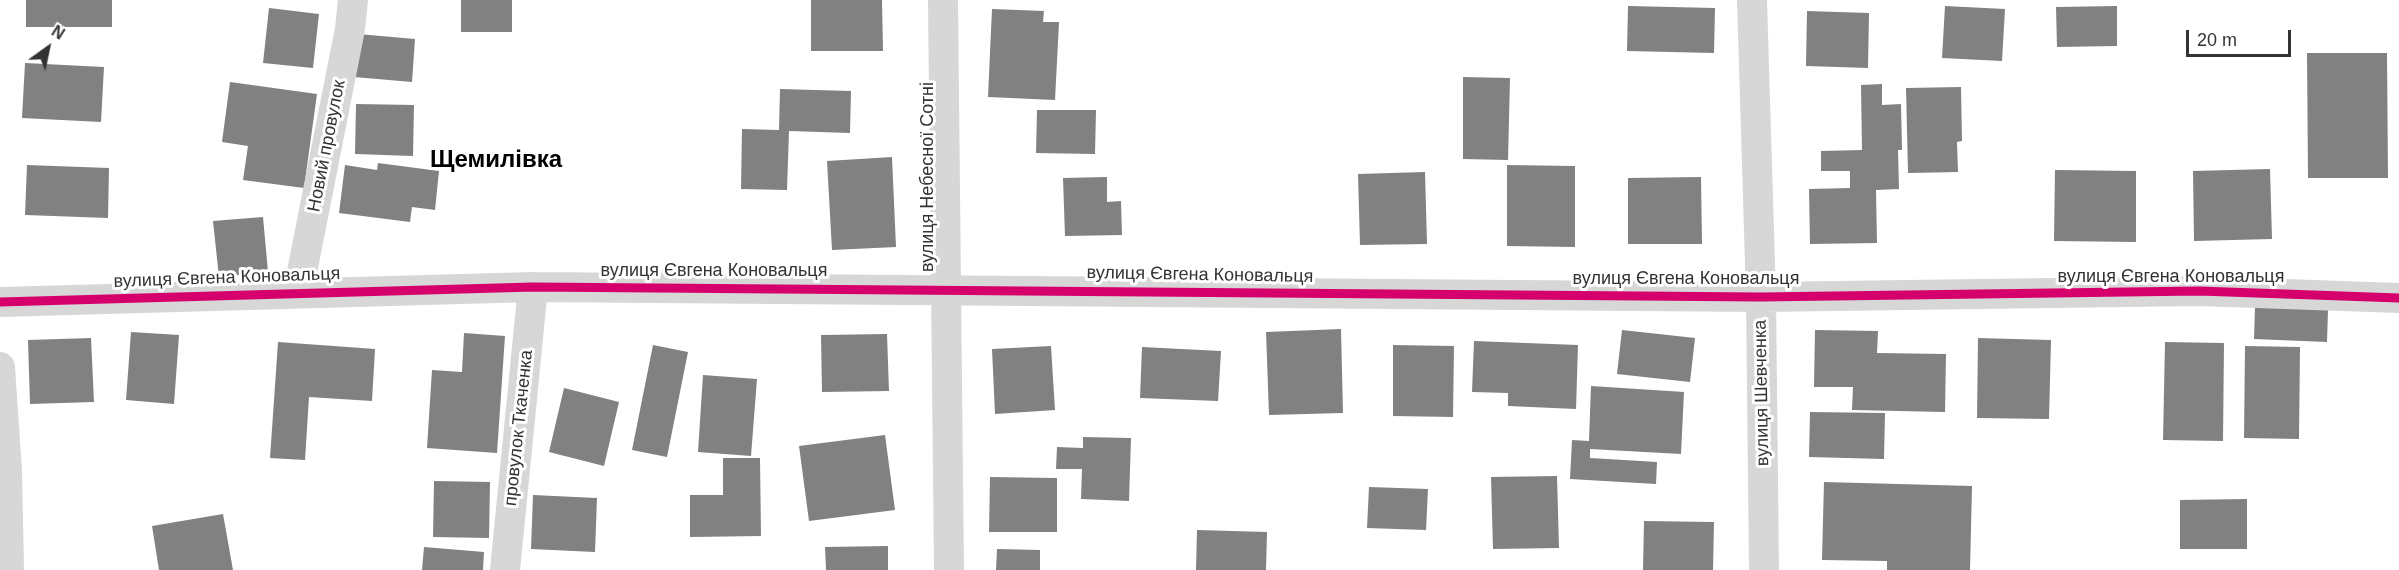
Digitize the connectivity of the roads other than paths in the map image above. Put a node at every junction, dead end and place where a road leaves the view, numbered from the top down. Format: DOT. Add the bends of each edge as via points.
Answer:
graph roads {
  1 [pos="354,0"];
  2 [pos="944,0"];
  3 [pos="1752,0"];
  4 [pos="533,287"];
  5 [pos="946,289"];
  6 [pos="298,292"];
  7 [pos="1761,297"];
  8 [pos="2399,298"];
  9 [pos="0,302"];
  10 [pos="0,367"];
  11 [pos="9,570"];
  12 [pos="505,570"];
  13 [pos="949,570"];
  14 [pos="1764,570"];
  1 -- 6 [label="street, Новий провулок"];
  2 -- 5 [label="street, вулиця Небесної Сотні"];
  3 -- 7 [label="street, вулиця Шевченка"];
  4 -- 5 [label="street, вулиця Євгена Коновальця"];
  4 -- 6 [label="street, вулиця Євгена Коновальця"];
  4 -- 12 [label="street, провулок Ткаченка"];
  5 -- 7 [label="street, вулиця Євгена Коновальця"];
  5 -- 13 [label="street, вулиця Небесної Сотні"];
  6 -- 9 [label="street, вулиця Євгена Коновальця"];
  7 -- 8 [label="street, вулиця Євгена Коновальця" via="2199,291"];
  7 -- 14 [label="street, вулиця Шевченка"];
  10 -- 11 [label="street"];
}
